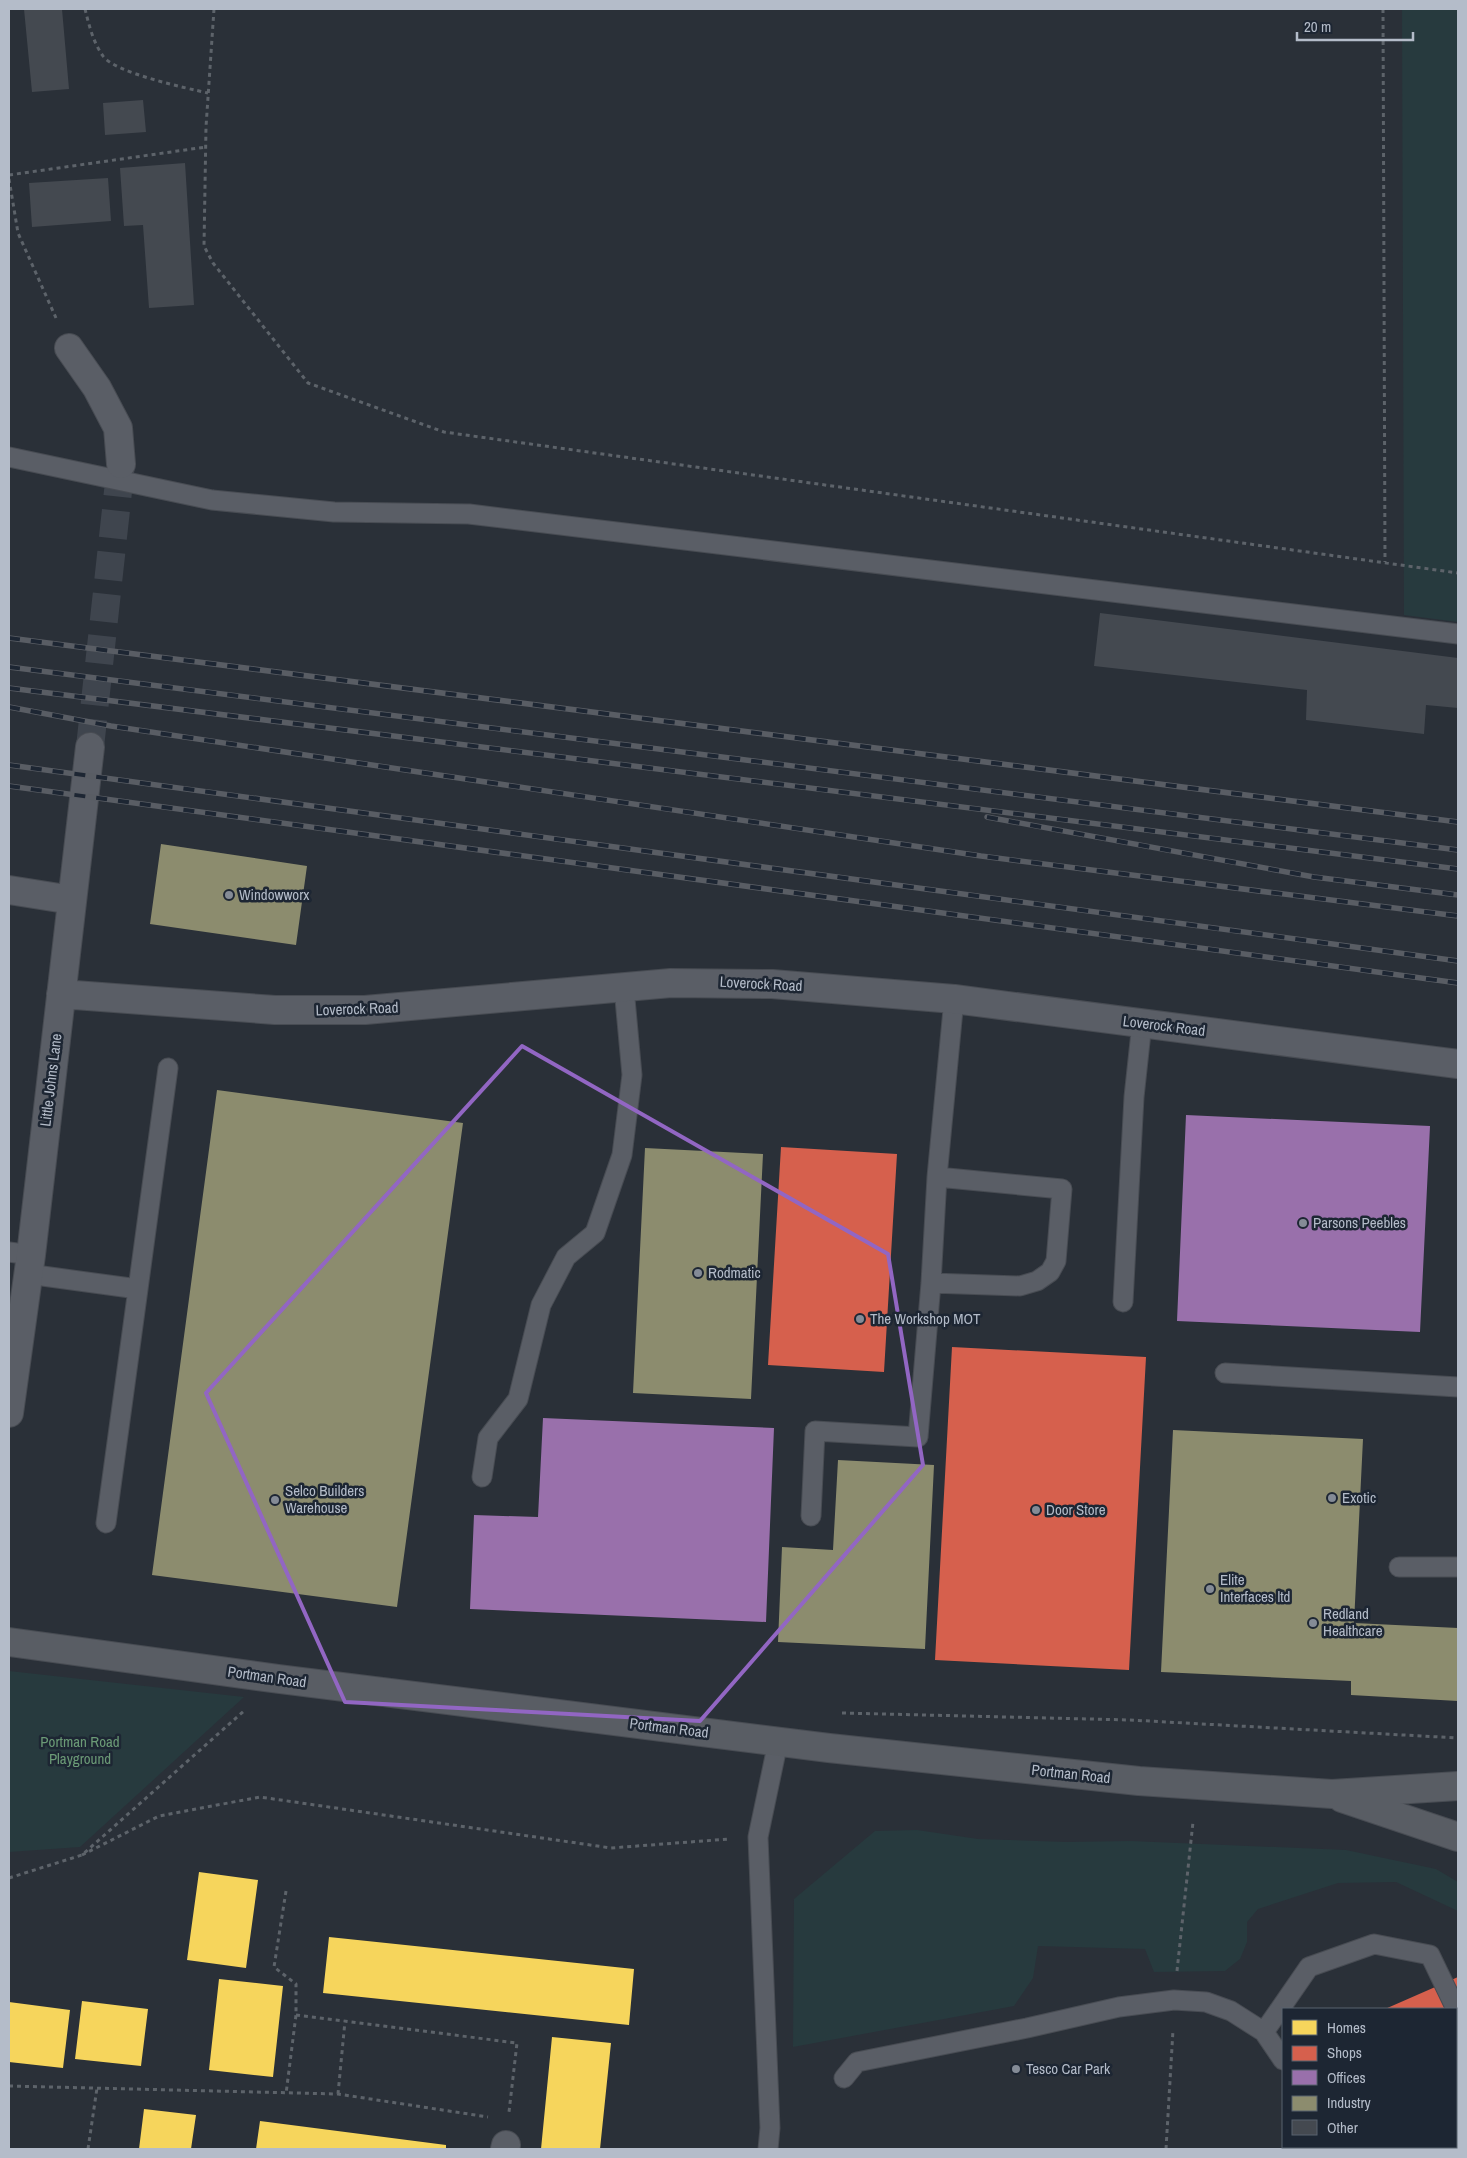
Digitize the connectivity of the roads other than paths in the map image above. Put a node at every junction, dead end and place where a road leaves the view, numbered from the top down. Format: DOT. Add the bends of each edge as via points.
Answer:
graph roads {
  1 [pos="69,348"];
  2 [pos="9,457"];
  3 [pos="121,464"];
  4 [pos="1458,634"];
  5 [pos="90,748"];
  6 [pos="9,890"];
  7 [pos="72,900"];
  8 [pos="624,988"];
  9 [pos="61,994"];
  10 [pos="954,999"];
  11 [pos="1142,1023"];
  12 [pos="1458,1064"];
  13 [pos="168,1068"];
  14 [pos="937,1177"];
  15 [pos="23,1260"];
  16 [pos="931,1283"];
  17 [pos="138,1289"];
  18 [pos="1124,1302"];
  19 [pos="1225,1373"];
  20 [pos="1458,1387"];
  21 [pos="9,1413"];
  22 [pos="482,1477"];
  23 [pos="811,1516"];
  24 [pos="106,1523"];
  25 [pos="1399,1566"];
  26 [pos="1458,1566"];
  27 [pos="9,1642"];
  28 [pos="778,1742"];
  29 [pos="1458,1786"];
  30 [pos="1332,1794"];
  31 [pos="1458,1837"];
  32 [pos="1456,2008"];
  33 [pos="1264,2032"];
  34 [pos="1282,2059"];
  35 [pos="844,2078"];
  36 [pos="768,2149"];
  1 -- 3 [label="street" via="97,388 118,428"];
  2 -- 4 [label="lane" via="212,500 334,512 469,514"];
  5 -- 7 [label="street, Little Johns Lane"];
  6 -- 7 [label="street"];
  7 -- 9 [label="street, Little Johns Lane"];
  8 -- 9 [label="street, Loverock Road" via="364,1010 275,1010"];
  8 -- 10 [label="street, Loverock Road" via="671,983 772,984"];
  8 -- 22 [label="lane" via="632,1075 622,1155 595,1232 566,1257 541,1305 518,1399 488,1438"];
  9 -- 15 [label="street, Little Johns Lane"];
  10 -- 11 [label="street, Loverock Road"];
  10 -- 14 [label="lane"];
  11 -- 12 [label="street, Loverock Road"];
  11 -- 18 [label="lane" via="1134,1097"];
  13 -- 17 [label="lane"];
  14 -- 16 [label="lane"];
  14 -- 16 [label="lane" via="1062,1189 1056,1261 1050,1272 1038,1281 1020,1286"];
  15 -- 17 [label="lane"];
  15 -- 21 [label="street, Little Johns Lane"];
  16 -- 23 [label="lane" via="918,1436 815,1431"];
  17 -- 24 [label="lane"];
  19 -- 20 [label="lane"];
  25 -- 26 [label="lane"];
  27 -- 28 [label="street, Portman Road"];
  28 -- 30 [label="street, Portman Road" via="1139,1781"];
  28 -- 36 [label="lane" via="758,1837 770,2128"];
  29 -- 30 [label="street, Portman Road"];
  30 -- 31 [label="street, Portman Road"];
  32 -- 33 [label="lane" via="1430,1955 1374,1944 1309,1967"];
  33 -- 34 [label="lane"];
  33 -- 35 [label="lane" via="1231,2012 1206,2002 1174,2000 1119,2007 858,2062"];
}
